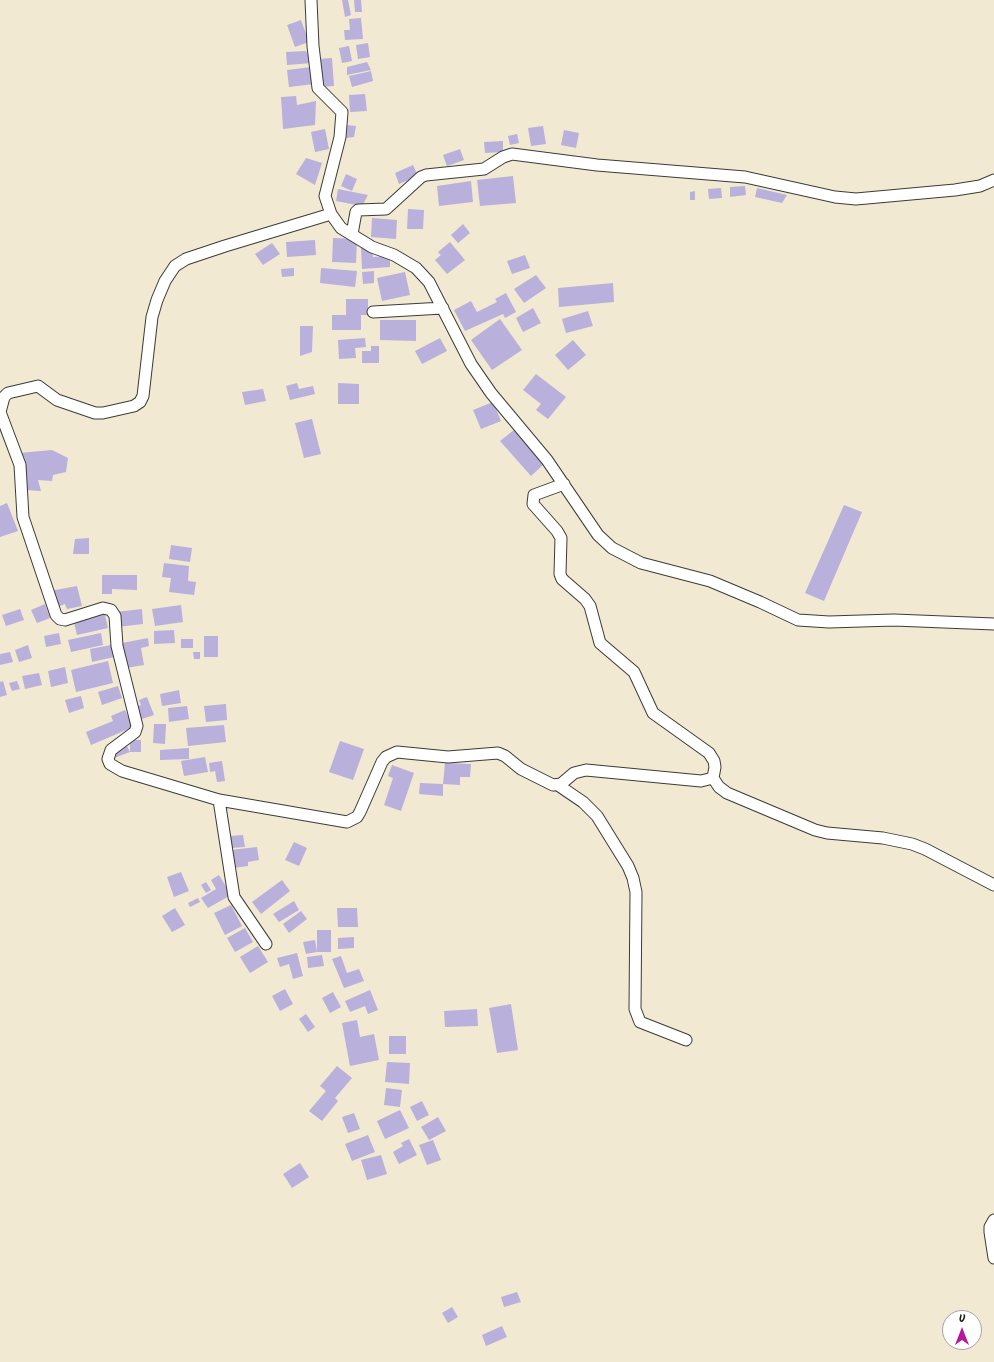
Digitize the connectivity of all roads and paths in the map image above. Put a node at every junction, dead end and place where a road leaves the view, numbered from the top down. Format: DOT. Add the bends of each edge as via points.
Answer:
graph roads {
  1 [pos="311,0"];
  2 [pos="994,180"];
  3 [pos="331,214"];
  4 [pos="352,234"];
  5 [pos="443,308"];
  6 [pos="373,312"];
  7 [pos="564,484"];
  8 [pos="994,624"];
  9 [pos="713,778"];
  10 [pos="558,785"];
  11 [pos="219,800"];
  12 [pos="994,885"];
  13 [pos="266,944"];
  14 [pos="686,1040"];
  15 [pos="994,1220"];
  16 [pos="994,1258"];
  1 -- 3 [label="street" via="318,88 342,112 340,137 325,196"];
  2 -- 4 [label="street" via="980,186 955,190 856,199 835,197 745,176 596,165 512,154 484,169 421,177 386,209 358,210"];
  3 -- 4 [label="street" via="341,228"];
  3 -- 11 [label="street" via="186,259 176,266 156,300 143,396 134,406 95,413 57,400 38,386 8,393 4,397 0,412 18,456 25,523 56,615 65,620 103,608 111,610 115,616 117,646 137,726 135,732 111,750 108,759 110,764 122,771"];
  4 -- 5 [label="street" via="372,247 394,255 416,268 429,282"];
  5 -- 6 [label="street"];
  5 -- 7 [label="street" via="470,364"];
  7 -- 8 [label="street" via="598,536 612,548 641,563 710,581 798,620"];
  7 -- 9 [label="street" via="534,495 533,504 561,538 562,579 590,606 600,643 634,672 653,713 709,753 715,767"];
  9 -- 10 [label="street" via="701,781 586,770 574,773"];
  9 -- 12 [label="street" via="727,793 815,830 912,844"];
  10 -- 11 [label="street" via="521,769 498,753 448,757 404,752 391,754 382,762 360,812 351,821"];
  10 -- 14 [label="street" via="583,802 597,816 633,878 636,892 635,1008 640,1022"];
  11 -- 13 [label="street" via="234,897"];
  15 -- 16 [label="street" via="990,1227"];
}
